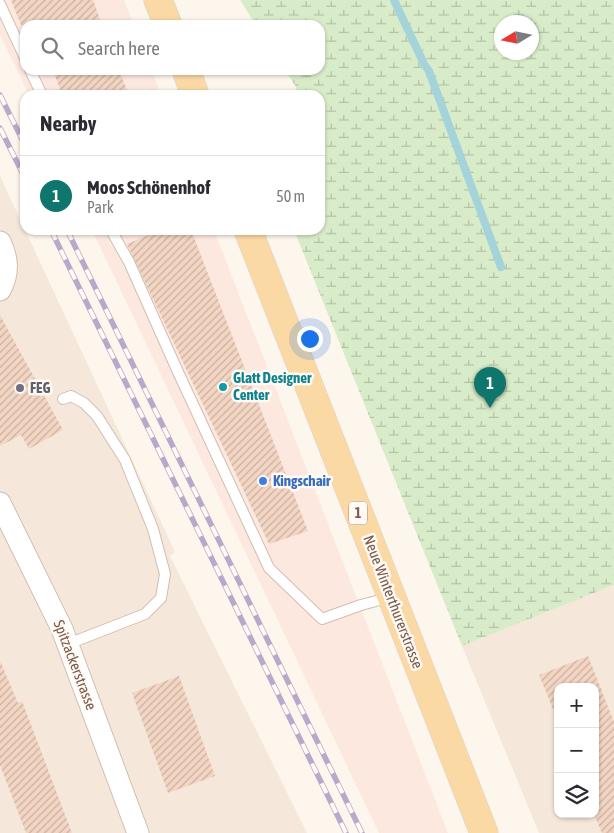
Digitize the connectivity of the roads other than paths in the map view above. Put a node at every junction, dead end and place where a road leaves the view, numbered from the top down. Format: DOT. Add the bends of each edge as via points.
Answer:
graph roads {
  1 [pos="158,0"];
  2 [pos="0,4"];
  3 [pos="166,20"];
  4 [pos="20,47"];
  5 [pos="32,75"];
  6 [pos="188,75"];
  7 [pos="40,90"];
  8 [pos="194,90"];
  9 [pos="115,235"];
  10 [pos="250,235"];
  11 [pos="0,242"];
  12 [pos="0,290"];
  13 [pos="63,399"];
  14 [pos="0,503"];
  15 [pos="391,597"];
  16 [pos="68,644"];
  17 [pos="138,833"];
  18 [pos="484,833"];
  1 -- 3 [label="main road"];
  2 -- 4 [label="lane"];
  5 -- 7 [label="lane"];
  6 -- 8 [label="main road"];
  9 -- 15 [label="lane" via="269,568 322,619"];
  10 -- 15 [label="main road, Neue Winterthurerstrasse / 1"];
  11 -- 12 [label="street" via="6,254 6,279"];
  13 -- 16 [label="lane" via="71,396 84,402 97,416 125,460 153,529 165,574 161,598 145,614"];
  14 -- 16 [label="street, Spitzackerstrasse"];
  15 -- 18 [label="main road, Neue Winterthurerstrasse / 1"];
  16 -- 17 [label="street, Spitzackerstrasse"];
}
